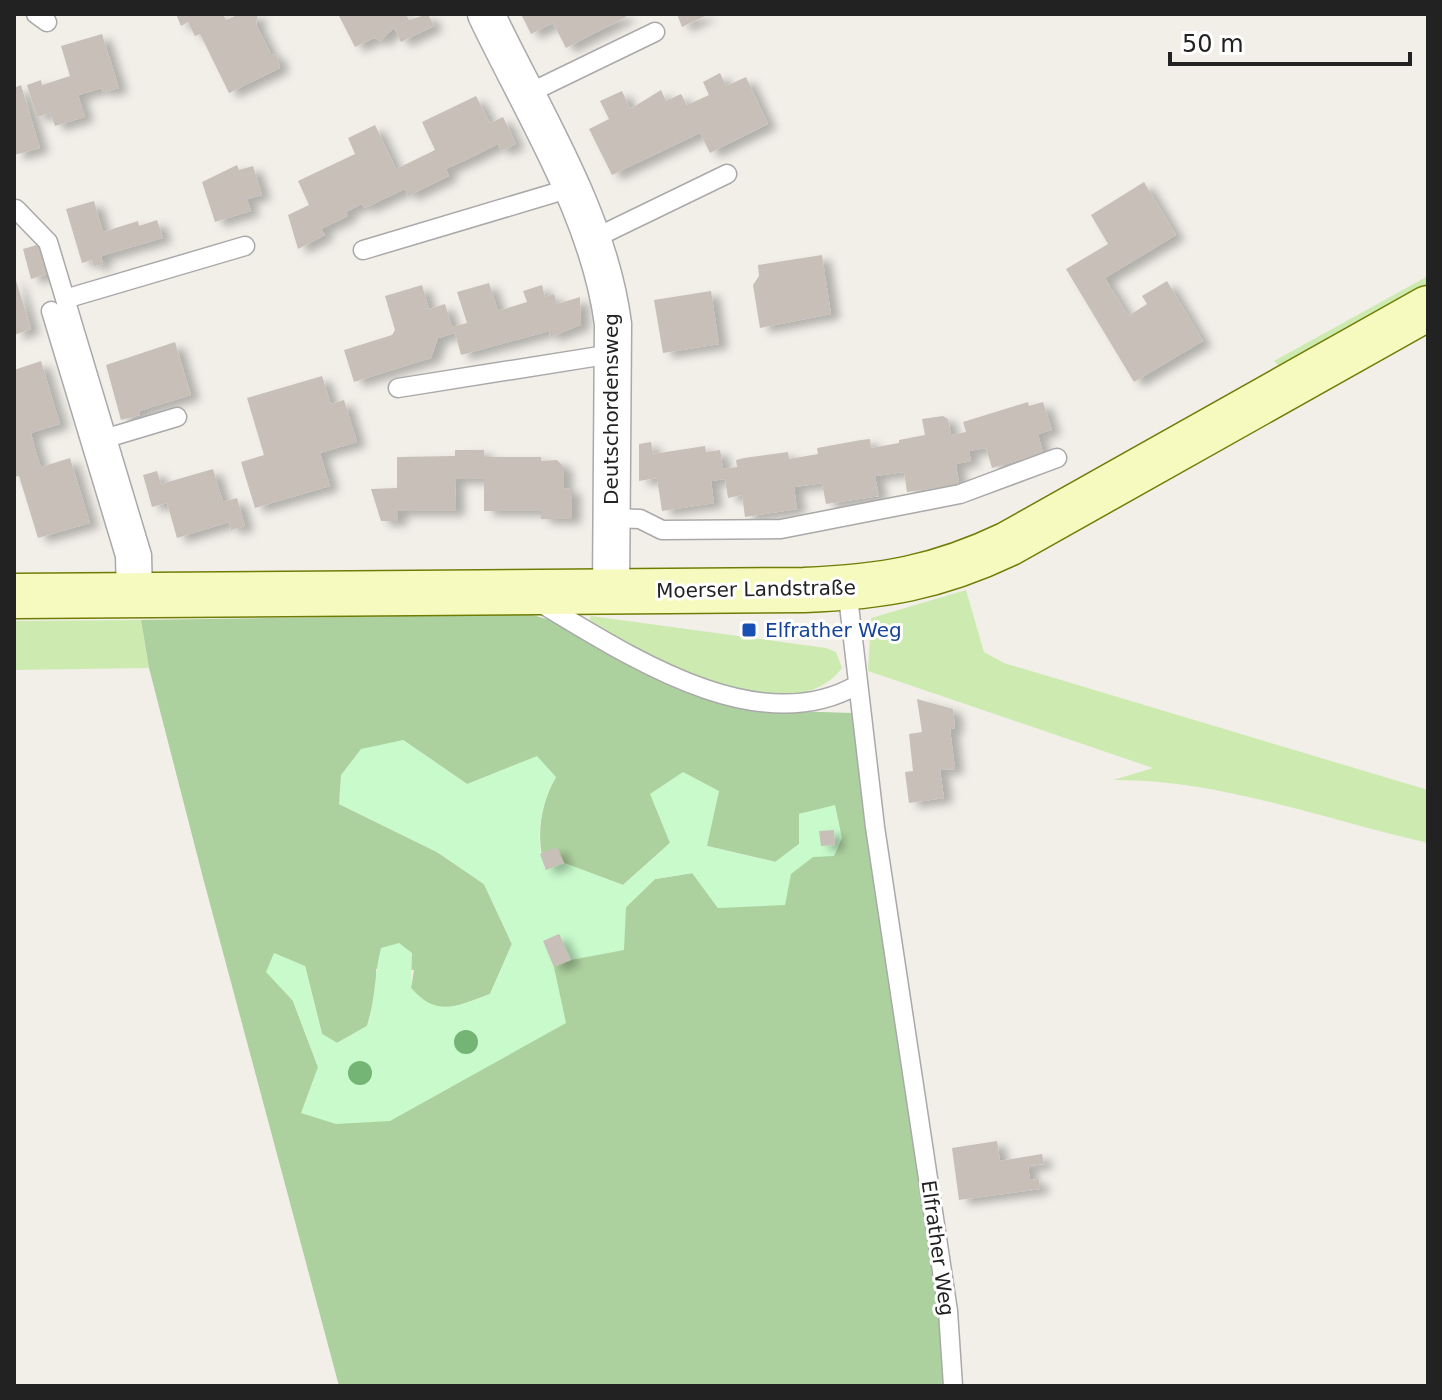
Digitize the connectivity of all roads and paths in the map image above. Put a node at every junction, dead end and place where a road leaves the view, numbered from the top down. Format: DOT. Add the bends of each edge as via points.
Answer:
graph roads {
  1 [pos="486,14"];
  2 [pos="655,32"];
  3 [pos="525,95"];
  4 [pos="727,174"];
  5 [pos="571,188"];
  6 [pos="16,209"];
  7 [pos="595,238"];
  8 [pos="245,246"];
  9 [pos="363,250"];
  10 [pos="58,305"];
  11 [pos="1428,308"];
  12 [pos="612,354"];
  13 [pos="398,388"];
  14 [pos="177,417"];
  15 [pos="107,438"];
  16 [pos="1057,458"];
  17 [pos="611,518"];
  18 [pos="847,588"];
  19 [pos="521,591"];
  20 [pos="611,591"];
  21 [pos="135,595"];
  22 [pos="14,596"];
  23 [pos="857,685"];
  24 [pos="953,1386"];
  1 -- 3 [label="street, Deutschordensweg"];
  2 -- 3 [label="lane"];
  3 -- 5 [label="street, Deutschordensweg"];
  4 -- 7 [label="lane"];
  5 -- 7 [label="street, Deutschordensweg"];
  5 -- 9 [label="lane"];
  6 -- 10 [label="lane" via="48,242"];
  7 -- 12 [label="street, Deutschordensweg" via="608,281"];
  8 -- 10 [label="lane"];
  10 -- 15 [label="lane"];
  10 -- 21 [label="lane"];
  11 -- 18 [label="main road, Moerser Landstraße" via="998,549 926,577"];
  12 -- 13 [label="lane"];
  12 -- 17 [label="street, Deutschordensweg"];
  14 -- 15 [label="lane"];
  15 -- 21 [label="lane" via="142,555"];
  16 -- 17 [label="lane" via="947,497 781,529 662,530 640,519"];
  17 -- 20 [label="street, Deutschordensweg"];
  18 -- 20 [label="main road, Moerser Landstraße"];
  18 -- 23 [label="lane, Elfrather Weg"];
  19 -- 20 [label="main road, Moerser Landstraße"];
  19 -- 21 [label="main road, Moerser Landstraße"];
  19 -- 23 [label="lane" via="635,660 754,701 814,703"];
  21 -- 22 [label="main road, Moerser Landstraße"];
  23 -- 24 [label="lane, Elfrather Weg" via="948,1311"];
}
